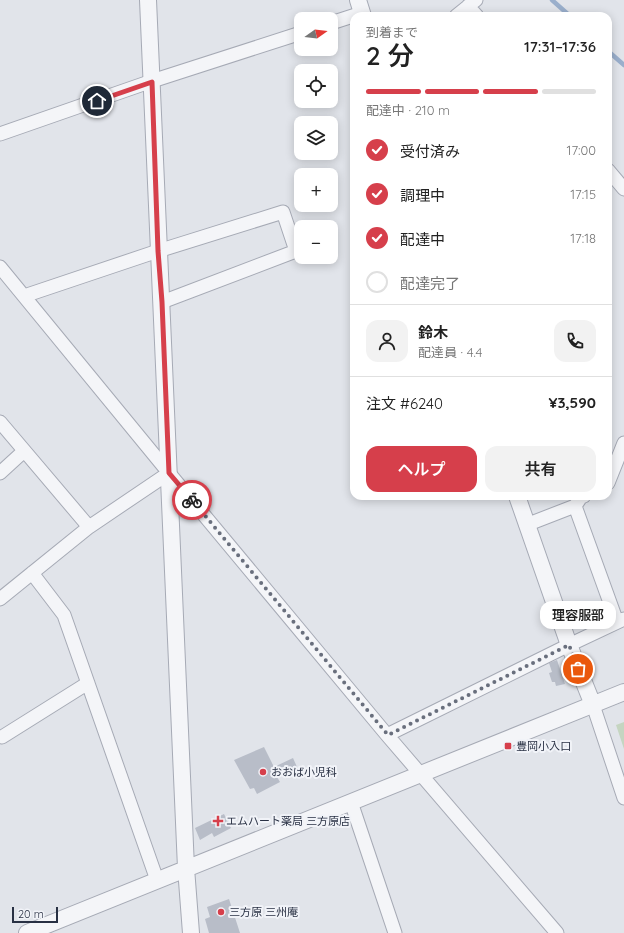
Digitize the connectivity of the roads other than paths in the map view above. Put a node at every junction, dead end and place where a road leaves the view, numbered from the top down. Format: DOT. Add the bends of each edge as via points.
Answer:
graph roads {
  1 [pos="148,0"];
  2 [pos="474,7"];
  3 [pos="464,12"];
  4 [pos="350,15"];
  5 [pos="338,20"];
  6 [pos="294,35"];
  7 [pos="152,82"];
  8 [pos="0,134"];
  9 [pos="612,175"];
  10 [pos="624,189"];
  11 [pos="158,251"];
  12 [pos="0,267"];
  13 [pos="24,296"];
  14 [pos="162,302"];
  15 [pos="0,422"];
  16 [pos="624,443"];
  17 [pos="24,451"];
  18 [pos="0,473"];
  19 [pos="169,473"];
  20 [pos="612,473"];
  21 [pos="518,500"];
  22 [pos="580,501"];
  23 [pos="526,525"];
  24 [pos="89,527"];
  25 [pos="32,573"];
  26 [pos="0,599"];
  27 [pos="621,621"];
  28 [pos="569,645"];
  29 [pos="88,683"];
  30 [pos="624,692"];
  31 [pos="593,705"];
  32 [pos="388,735"];
  33 [pos="2,737"];
  34 [pos="421,774"];
  35 [pos="624,798"];
  36 [pos="351,802"];
  37 [pos="186,868"];
  38 [pos="157,880"];
  39 [pos="27,933"];
  40 [pos="191,933"];
  41 [pos="395,933"];
  42 [pos="557,933"];
  1 -- 7 [label="street"];
  2 -- 3 [label="street"];
  4 -- 5 [label="street"];
  6 -- 7 [label="street"];
  7 -- 8 [label="street"];
  7 -- 11 [label="street"];
  9 -- 10 [label="street"];
  11 -- 13 [label="street"];
  11 -- 14 [label="street"];
  11 -- 14 [label="street" via="283,212 296,251"];
  12 -- 13 [label="street"];
  13 -- 19 [label="street"];
  14 -- 19 [label="street"];
  15 -- 17 [label="street"];
  16 -- 20 [label="street"];
  17 -- 18 [label="street"];
  17 -- 24 [label="street"];
  19 -- 24 [label="street"];
  19 -- 32 [label="street"];
  19 -- 37 [label="street"];
  21 -- 23 [label="street"];
  22 -- 23 [label="street"];
  22 -- 27 [label="street"];
  23 -- 28 [label="street"];
  24 -- 25 [label="street"];
  25 -- 26 [label="street"];
  25 -- 29 [label="street" via="64,615"];
  27 -- 28 [label="street"];
  28 -- 31 [label="street"];
  28 -- 32 [label="street"];
  29 -- 33 [label="street"];
  29 -- 38 [label="street"];
  30 -- 31 [label="street"];
  31 -- 34 [label="street"];
  31 -- 35 [label="street"];
  32 -- 34 [label="street"];
  34 -- 36 [label="street"];
  34 -- 42 [label="street"];
  36 -- 37 [label="street"];
  36 -- 41 [label="street"];
  37 -- 38 [label="street"];
  37 -- 40 [label="street"];
  38 -- 39 [label="street"];
}
